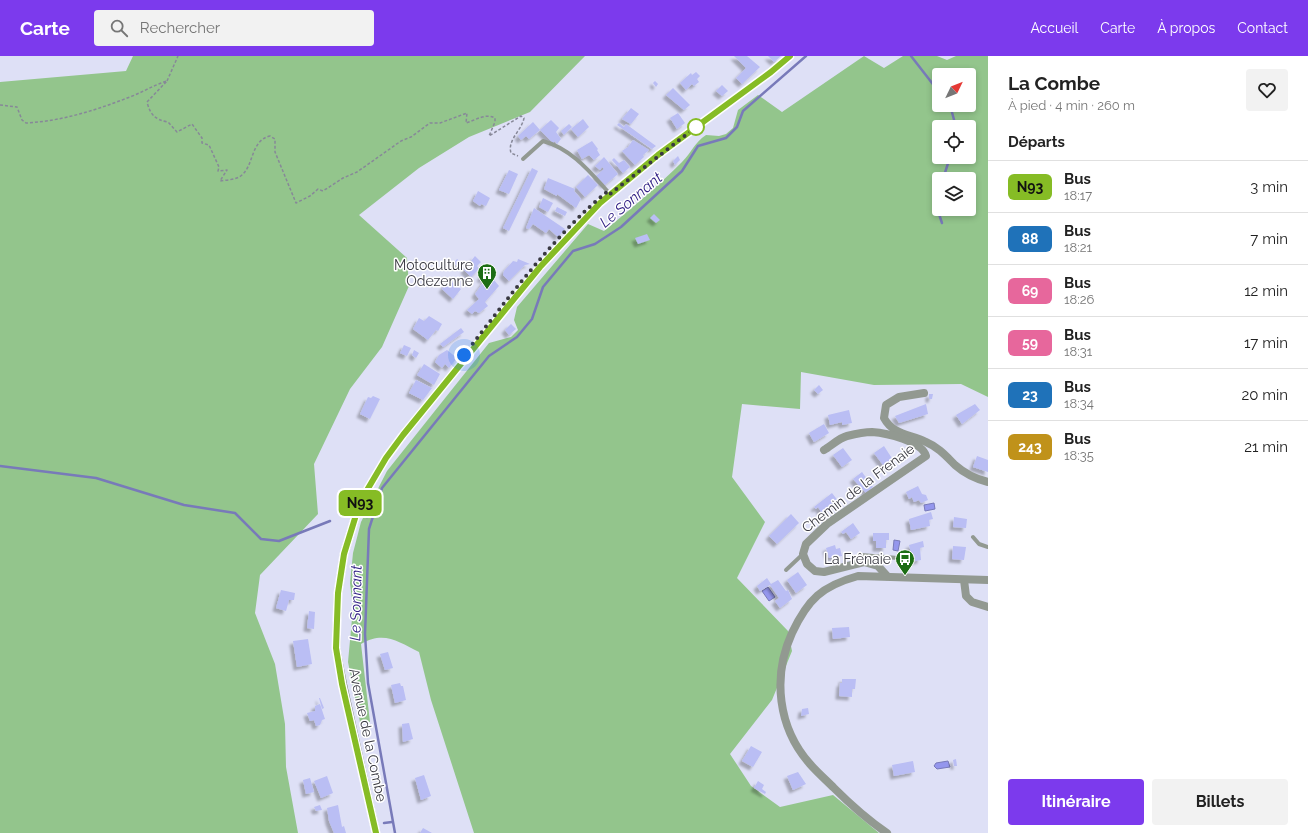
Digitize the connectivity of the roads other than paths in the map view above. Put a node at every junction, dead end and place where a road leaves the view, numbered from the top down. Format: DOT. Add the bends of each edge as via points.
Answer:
graph roads {
  1 [pos="790,56"];
  2 [pos="523,159"];
  3 [pos="610,194"];
  4 [pos="924,393"];
  5 [pos="824,450"];
  6 [pos="988,482"];
  7 [pos="973,537"];
  8 [pos="988,547"];
  9 [pos="803,554"];
  10 [pos="898,558"];
  11 [pos="858,563"];
  12 [pos="786,570"];
  13 [pos="887,576"];
  14 [pos="964,580"];
  15 [pos="988,580"];
  16 [pos="988,607"];
  17 [pos="376,833"];
  18 [pos="887,833"];
  1 -- 3 [label="main road, Avenue de la Combe"];
  2 -- 3 [label="lane" via="543,141 561,147 589,171"];
  3 -- 17 [label="main road, Avenue de la Combe" via="540,267 403,435 360,502 344,554 338,593 336,648"];
  4 -- 6 [label="street" via="899,397 886,405 884,418 889,427 926,442 976,479"];
  5 -- 9 [label="street, Chemin de la Frenaie" via="846,436 870,432 890,434 914,444 925,451 926,456 827,524 806,544"];
  7 -- 8 [label="lane"];
  9 -- 11 [label="street, Chemin de la Frenaie" via="807,564 815,571 824,572"];
  9 -- 12 [label="lane"];
  10 -- 11 [label="lane" via="861,555"];
  11 -- 13 [label="street, Chemin de la Frenaie" via="878,566"];
  13 -- 14 [label="street"];
  13 -- 18 [label="street" via="858,576 839,582 816,595 804,610 788,641 781,665 779,686 782,709 793,740 809,764"];
  14 -- 15 [label="street"];
  14 -- 16 [label="street" via="966,596 972,602"];
}
